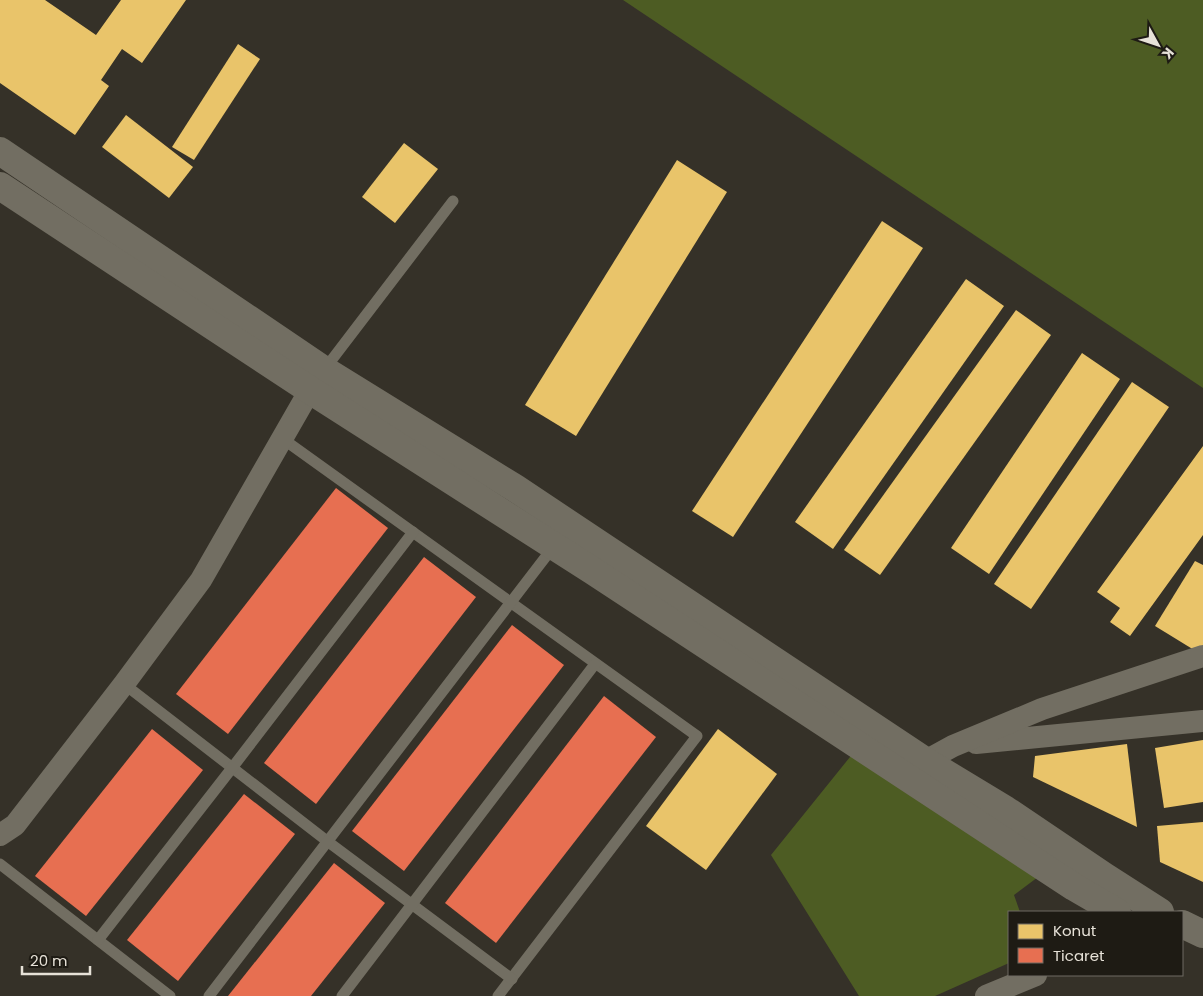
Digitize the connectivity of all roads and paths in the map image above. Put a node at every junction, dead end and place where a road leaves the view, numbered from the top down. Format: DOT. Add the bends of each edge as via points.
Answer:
graph roads {
  1 [pos="0,151"];
  2 [pos="0,186"];
  3 [pos="454,201"];
  4 [pos="317,380"];
  5 [pos="283,439"];
  6 [pos="413,532"];
  7 [pos="554,546"];
  8 [pos="510,602"];
  9 [pos="1203,656"];
  10 [pos="595,664"];
  11 [pos="124,684"];
  12 [pos="1203,722"];
  13 [pos="953,746"];
  14 [pos="232,768"];
  15 [pos="914,768"];
  16 [pos="0,835"];
  17 [pos="327,841"];
  18 [pos="0,864"];
  19 [pos="412,904"];
  20 [pos="1115,911"];
  21 [pos="1158,911"];
  22 [pos="1183,924"];
  23 [pos="1203,934"];
  24 [pos="98,940"];
  25 [pos="1034,976"];
  26 [pos="512,978"];
  27 [pos="170,996"];
  28 [pos="209,996"];
  29 [pos="342,996"];
  30 [pos="498,996"];
  31 [pos="986,996"];
  1 -- 4 [label="street"];
  2 -- 4 [label="street"];
  3 -- 4 [label="lane"];
  4 -- 5 [label="street"];
  4 -- 7 [label="street"];
  4 -- 15 [label="street" via="515,488"];
  5 -- 6 [label="lane"];
  5 -- 11 [label="street" via="201,580"];
  6 -- 8 [label="lane"];
  6 -- 14 [label="lane"];
  7 -- 8 [label="lane"];
  7 -- 15 [label="street"];
  8 -- 10 [label="lane"];
  8 -- 17 [label="lane"];
  9 -- 13 [label="street" via="1042,709"];
  10 -- 19 [label="lane"];
  10 -- 26 [label="lane" via="697,736"];
  11 -- 14 [label="lane"];
  11 -- 16 [label="street" via="15,825"];
  12 -- 13 [label="street"];
  13 -- 15 [label="street"];
  14 -- 17 [label="lane"];
  14 -- 24 [label="lane"];
  15 -- 20 [label="street" via="1074,887"];
  15 -- 21 [label="street" via="1006,810"];
  17 -- 19 [label="lane"];
  17 -- 28 [label="lane"];
  18 -- 24 [label="lane"];
  19 -- 26 [label="lane"];
  19 -- 29 [label="lane"];
  22 -- 23 [label="street"];
  24 -- 27 [label="lane"];
  25 -- 31 [label="street"];
  26 -- 30 [label="lane"];
}
